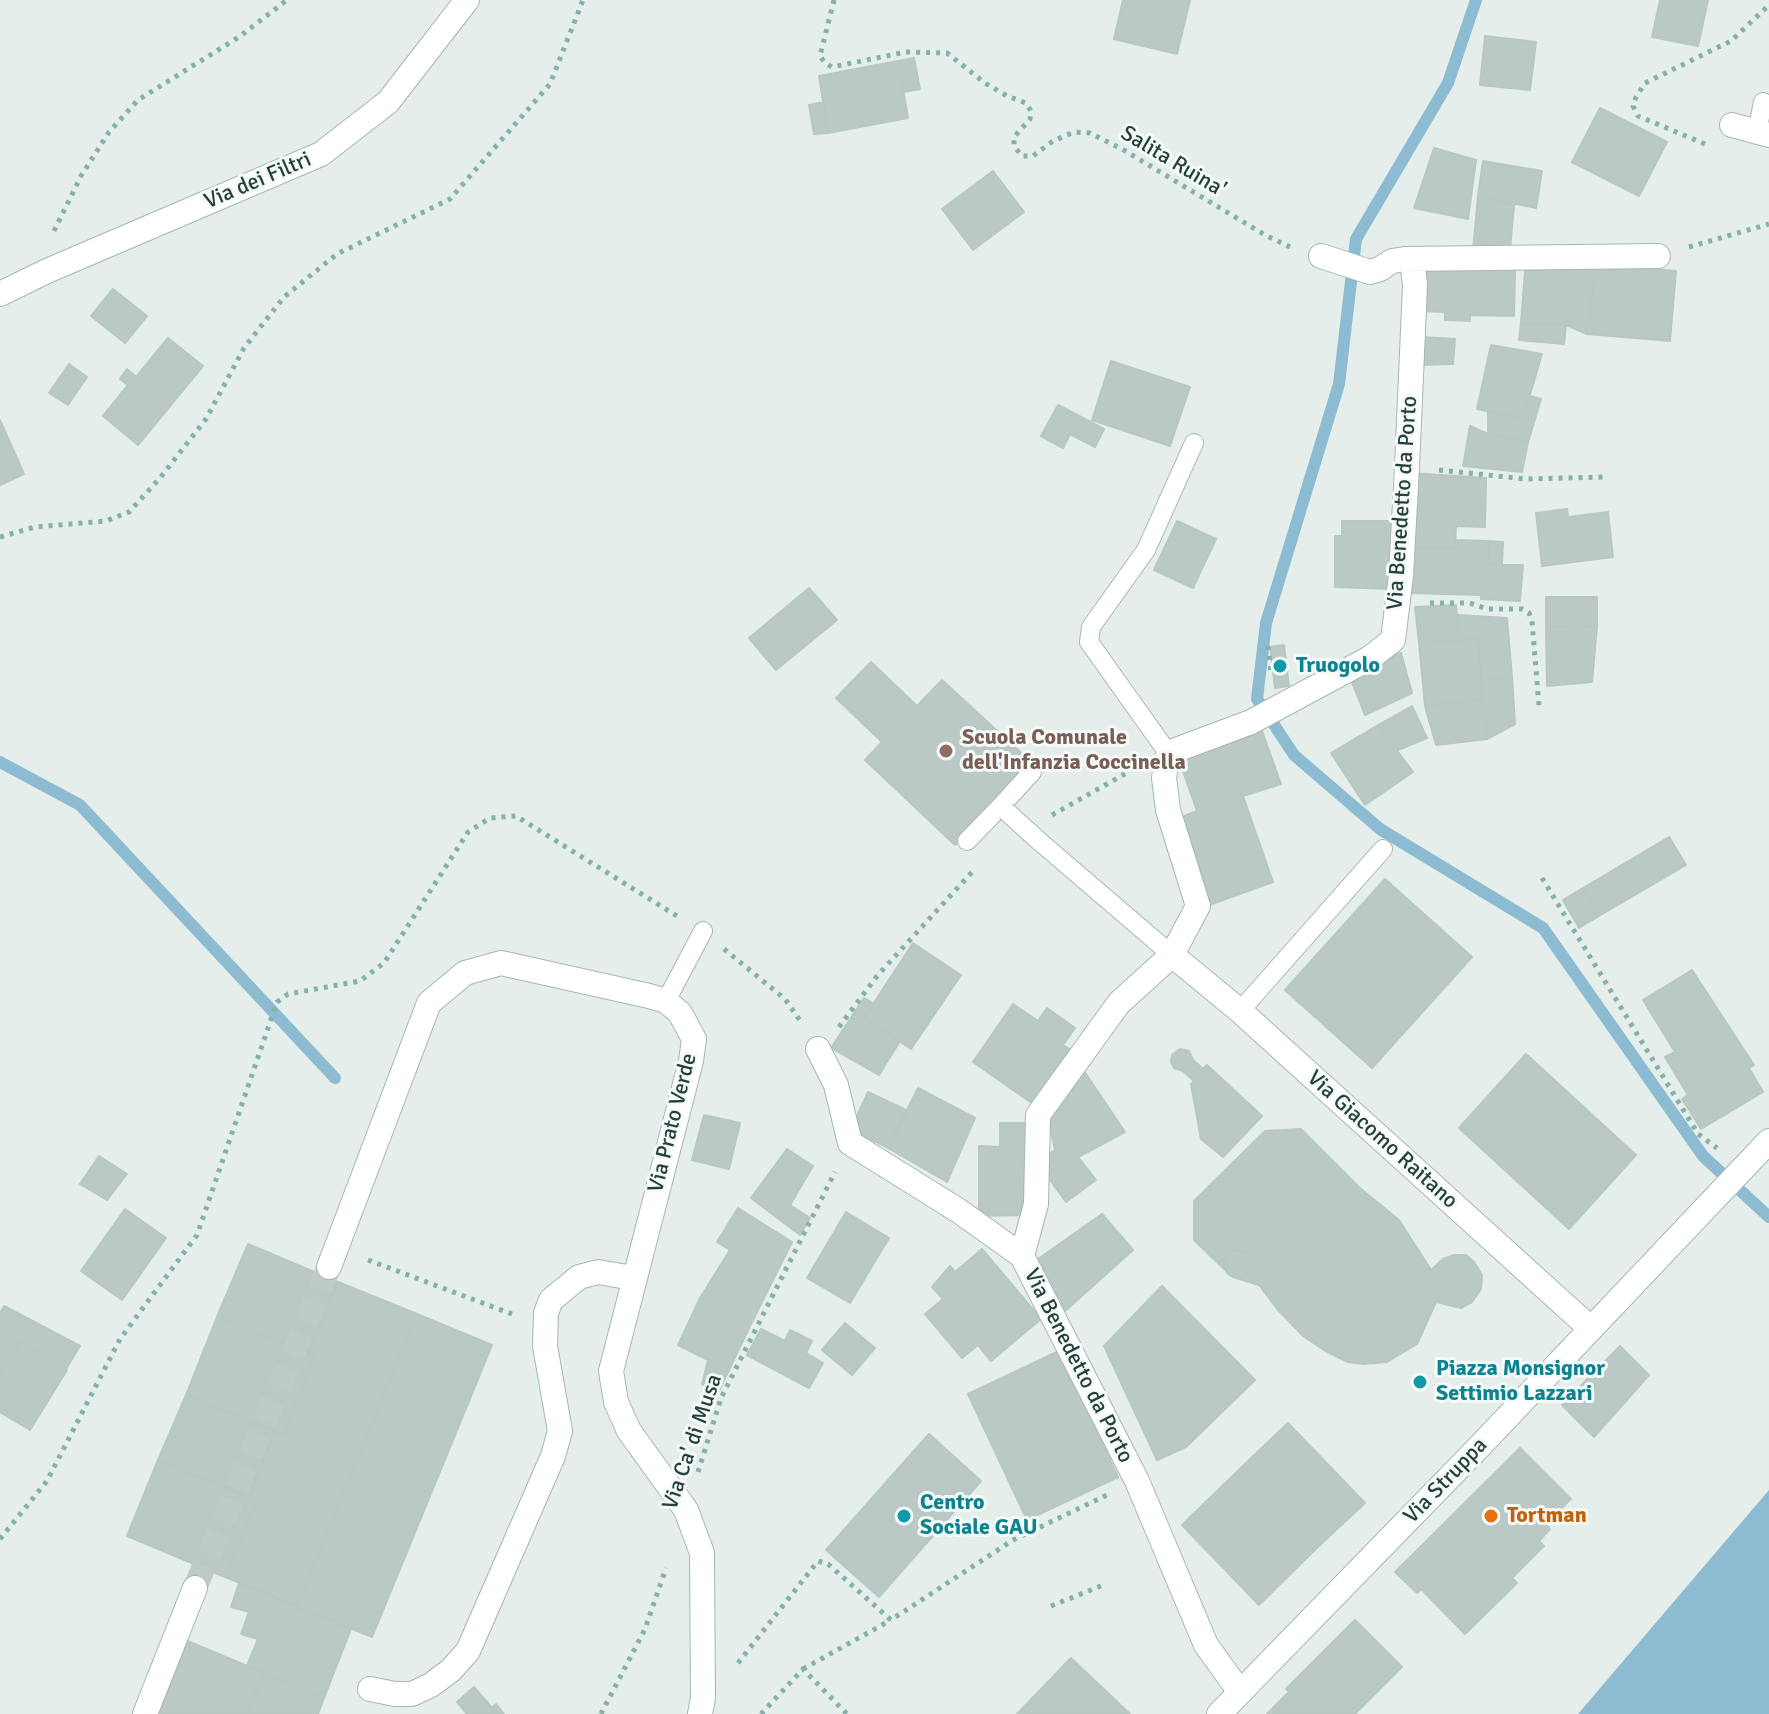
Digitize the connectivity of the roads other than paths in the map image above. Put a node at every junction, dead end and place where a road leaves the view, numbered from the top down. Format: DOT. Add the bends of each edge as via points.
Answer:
graph roads {
  1 [pos="467,0"];
  2 [pos="1763,102"];
  3 [pos="1732,125"];
  4 [pos="1763,133"];
  5 [pos="1321,256"];
  6 [pos="1658,256"];
  7 [pos="1412,260"];
  8 [pos="0,294"];
  9 [pos="1194,443"];
  10 [pos="1168,753"];
  11 [pos="1032,772"];
  12 [pos="1003,809"];
  13 [pos="967,841"];
  14 [pos="1383,849"];
  15 [pos="703,931"];
  16 [pos="1172,955"];
  17 [pos="666,1001"];
  18 [pos="1240,1011"];
  19 [pos="818,1049"];
  20 [pos="1769,1141"];
  21 [pos="1022,1256"];
  22 [pos="332,1257"];
  23 [pos="633,1278"];
  24 [pos="1590,1328"];
  25 [pos="195,1588"];
  26 [pos="370,1689"];
  27 [pos="1240,1692"];
  28 [pos="145,1714"];
  29 [pos="700,1714"];
  30 [pos="1219,1714"];
  1 -- 8 [label="street, Via dei Filtri" via="388,102 321,154"];
  2 -- 4 [label="lane"];
  3 -- 4 [label="street"];
  5 -- 7 [label="street" via="1370,272 1392,261"];
  6 -- 7 [label="street"];
  7 -- 10 [label="street, Via Benedetto da Porto" via="1407,467 1393,640 1370,658 1251,722"];
  9 -- 10 [label="lane" via="1146,550 1091,627 1089,642"];
  10 -- 16 [label="street, Via Benedetto da Porto" via="1168,810 1198,906"];
  11 -- 12 [label="lane"];
  12 -- 13 [label="lane"];
  12 -- 16 [label="lane, bridge"];
  14 -- 18 [label="lane"];
  15 -- 17 [label="lane"];
  16 -- 18 [label="street, Via Giacomo Raitano"];
  16 -- 21 [label="street, Via Benedetto da Porto" via="1119,1003 1038,1115 1036,1204"];
  17 -- 22 [label="street" via="501,963 465,973 429,1003"];
  17 -- 23 [label="street, Via Prato Verde" via="680,1013 694,1039"];
  18 -- 24 [label="street, Via Giacomo Raitano"];
  19 -- 21 [label="street" via="836,1085 850,1143"];
  20 -- 24 [label="street, Via Struppa"];
  21 -- 27 [label="street, Via Benedetto da Porto" via="1137,1481 1206,1645"];
  23 -- 26 [label="street" via="598,1272 579,1277 551,1300 545,1346 560,1431 468,1651 451,1670 412,1694"];
  23 -- 29 [label="street, Via Prato Verde" via="611,1371 616,1402 629,1431 686,1510 702,1553"];
  24 -- 27 [label="street, Via Struppa"];
  25 -- 28 [label="street"];
  27 -- 30 [label="street, Via Struppa"];
}
